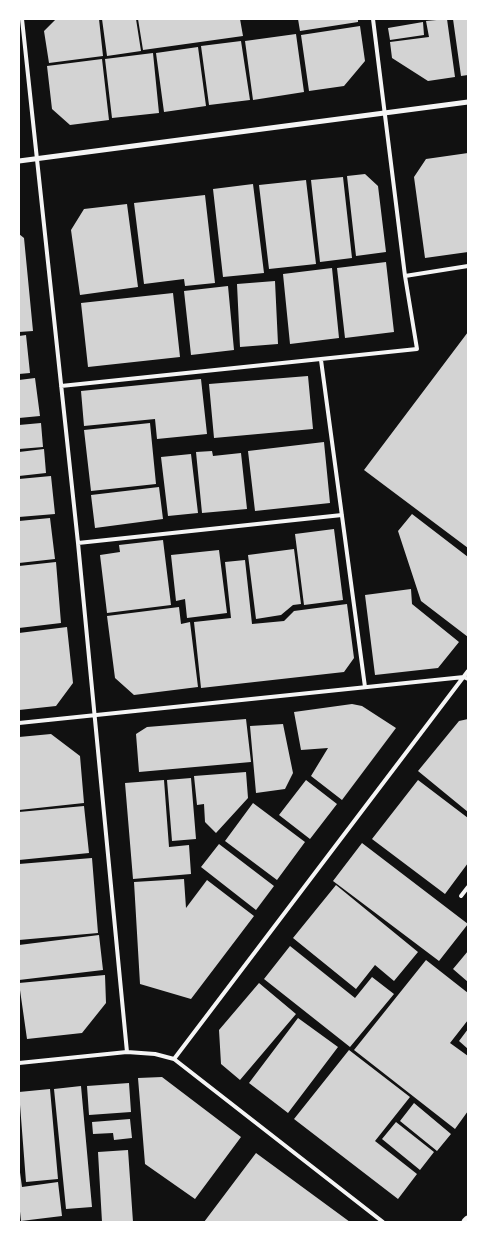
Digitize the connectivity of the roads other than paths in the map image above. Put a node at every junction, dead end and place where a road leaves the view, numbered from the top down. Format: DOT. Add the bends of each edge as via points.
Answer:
graph roads {
  1 [pos="22,19"];
  2 [pos="373,19"];
  3 [pos="468,102"];
  4 [pos="386,113"];
  5 [pos="37,159"];
  6 [pos="19,161"];
  7 [pos="468,266"];
  8 [pos="405,276"];
  9 [pos="321,360"];
  10 [pos="61,386"];
  11 [pos="342,515"];
  12 [pos="78,543"];
  13 [pos="468,671"];
  14 [pos="466,678"];
  15 [pos="365,687"];
  16 [pos="95,715"];
  17 [pos="19,723"];
  18 [pos="468,887"];
  19 [pos="462,896"];
  20 [pos="127,1052"];
  21 [pos="174,1059"];
  22 [pos="19,1063"];
  23 [pos="383,1222"];
  1 -- 5 [label="lane"];
  2 -- 4 [label="lane"];
  3 -- 4 [label="street"];
  4 -- 5 [label="street"];
  4 -- 8 [label="lane"];
  5 -- 6 [label="street"];
  5 -- 10 [label="lane"];
  7 -- 8 [label="lane"];
  8 -- 9 [label="lane" via="417,349"];
  9 -- 10 [label="lane"];
  9 -- 11 [label="lane"];
  10 -- 12 [label="lane"];
  11 -- 12 [label="lane"];
  11 -- 15 [label="lane"];
  12 -- 16 [label="lane"];
  13 -- 14 [label="lane"];
  14 -- 15 [label="lane"];
  14 -- 21 [label="lane"];
  15 -- 16 [label="lane"];
  16 -- 17 [label="lane"];
  16 -- 20 [label="lane"];
  18 -- 19 [label="lane"];
  20 -- 21 [label="lane"];
  20 -- 22 [label="lane"];
  21 -- 23 [label="lane"];
}
